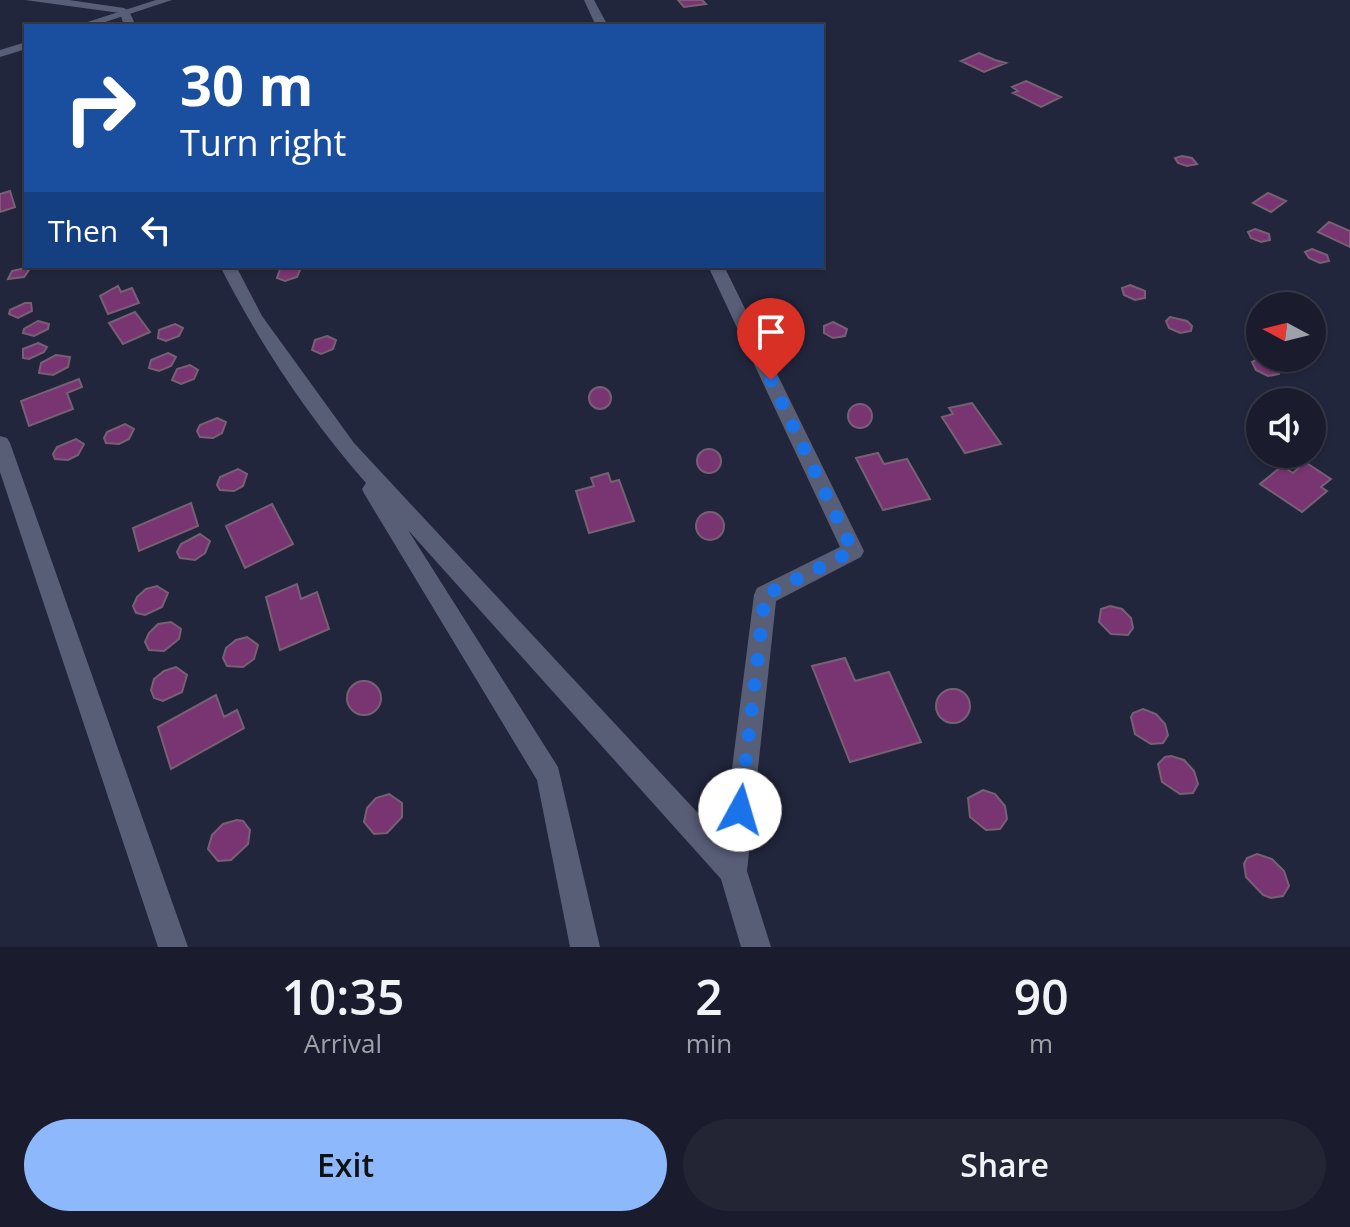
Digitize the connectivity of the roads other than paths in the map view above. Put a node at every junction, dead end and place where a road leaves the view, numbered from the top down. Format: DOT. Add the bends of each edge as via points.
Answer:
graph roads {
  1 [pos="30,0"];
  2 [pos="167,0"];
  3 [pos="589,0"];
  4 [pos="124,11"];
  5 [pos="87,24"];
  6 [pos="129,24"];
  7 [pos="601,24"];
  8 [pos="24,46"];
  9 [pos="0,54"];
  10 [pos="229,268"];
  11 [pos="717,268"];
  12 [pos="0,443"];
  13 [pos="347,448"];
  14 [pos="733,871"];
  15 [pos="173,947"];
  16 [pos="585,947"];
  17 [pos="756,947"];
  1 -- 4 [label="street"];
  2 -- 4 [label="street"];
  3 -- 7 [label="street"];
  4 -- 5 [label="street"];
  4 -- 6 [label="street"];
  8 -- 9 [label="street"];
  10 -- 13 [label="street" via="255,318"];
  11 -- 14 [label="street" via="853,551 765,595"];
  12 -- 15 [label="street"];
  13 -- 14 [label="street"];
  13 -- 16 [label="street" via="549,776"];
  14 -- 17 [label="street"];
}
